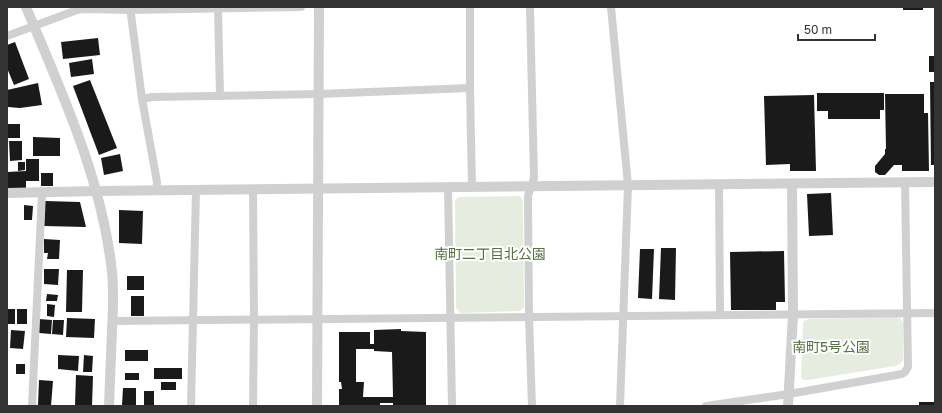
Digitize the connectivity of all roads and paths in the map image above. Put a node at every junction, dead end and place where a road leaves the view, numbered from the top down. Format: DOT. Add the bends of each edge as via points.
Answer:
graph roads {
  1 [pos="26,7"];
  2 [pos="301,7"];
  3 [pos="319,7"];
  4 [pos="470,7"];
  5 [pos="530,7"];
  6 [pos="611,7"];
  7 [pos="77,8"];
  8 [pos="130,8"];
  9 [pos="218,8"];
  10 [pos="34,26"];
  11 [pos="7,36"];
  12 [pos="470,88"];
  13 [pos="318,94"];
  14 [pos="220,96"];
  15 [pos="142,99"];
  16 [pos="935,182"];
  17 [pos="905,183"];
  18 [pos="719,184"];
  19 [pos="792,185"];
  20 [pos="628,186"];
  21 [pos="472,187"];
  22 [pos="531,187"];
  23 [pos="448,188"];
  24 [pos="318,189"];
  25 [pos="156,190"];
  26 [pos="196,190"];
  27 [pos="253,190"];
  28 [pos="96,191"];
  29 [pos="7,193"];
  30 [pos="42,193"];
  31 [pos="907,312"];
  32 [pos="935,313"];
  33 [pos="624,315"];
  34 [pos="720,315"];
  35 [pos="793,315"];
  36 [pos="529,317"];
  37 [pos="450,318"];
  38 [pos="318,319"];
  39 [pos="254,320"];
  40 [pos="112,321"];
  41 [pos="193,321"];
  42 [pos="789,394"];
  43 [pos="32,406"];
  44 [pos="109,406"];
  45 [pos="190,406"];
  46 [pos="253,406"];
  47 [pos="317,406"];
  48 [pos="452,406"];
  49 [pos="532,406"];
  50 [pos="620,406"];
  51 [pos="706,406"];
  52 [pos="788,406"];
  1 -- 10 [label="street"];
  2 -- 9 [label="street"];
  3 -- 13 [label="street"];
  4 -- 12 [label="street"];
  5 -- 22 [label="street" via="534,178"];
  6 -- 20 [label="street"];
  7 -- 8 [label="street"];
  7 -- 10 [label="street"];
  8 -- 9 [label="street"];
  8 -- 15 [label="street"];
  9 -- 14 [label="street"];
  10 -- 11 [label="street"];
  10 -- 28 [label="street" via="77,130"];
  12 -- 13 [label="street"];
  12 -- 21 [label="street"];
  13 -- 14 [label="street"];
  13 -- 24 [label="street"];
  14 -- 15 [label="street"];
  15 -- 25 [label="street" via="157,182"];
  16 -- 17 [label="street"];
  17 -- 19 [label="street"];
  17 -- 31 [label="street"];
  18 -- 19 [label="street"];
  18 -- 20 [label="street"];
  18 -- 34 [label="street"];
  19 -- 35 [label="street"];
  20 -- 22 [label="street"];
  20 -- 33 [label="street"];
  21 -- 22 [label="street"];
  21 -- 23 [label="street"];
  22 -- 36 [label="street" via="528,196"];
  23 -- 24 [label="street"];
  23 -- 37 [label="street"];
  24 -- 27 [label="street"];
  24 -- 38 [label="street"];
  25 -- 26 [label="street"];
  25 -- 28 [label="street"];
  26 -- 27 [label="street"];
  26 -- 41 [label="street"];
  27 -- 39 [label="street"];
  28 -- 30 [label="street"];
  28 -- 40 [label="street" via="110,258 113,284"];
  29 -- 30 [label="street"];
  30 -- 43 [label="street"];
  31 -- 32 [label="street"];
  31 -- 35 [label="street"];
  31 -- 42 [label="street" via="906,372"];
  33 -- 34 [label="street"];
  33 -- 36 [label="street"];
  33 -- 50 [label="street"];
  34 -- 35 [label="street"];
  35 -- 42 [label="street"];
  36 -- 37 [label="street"];
  36 -- 49 [label="street"];
  37 -- 38 [label="street"];
  37 -- 48 [label="street"];
  38 -- 39 [label="street"];
  38 -- 47 [label="street"];
  39 -- 41 [label="street"];
  39 -- 46 [label="street"];
  40 -- 41 [label="street"];
  40 -- 44 [label="street"];
  41 -- 45 [label="street"];
  42 -- 51 [label="street"];
  42 -- 52 [label="street"];
}
